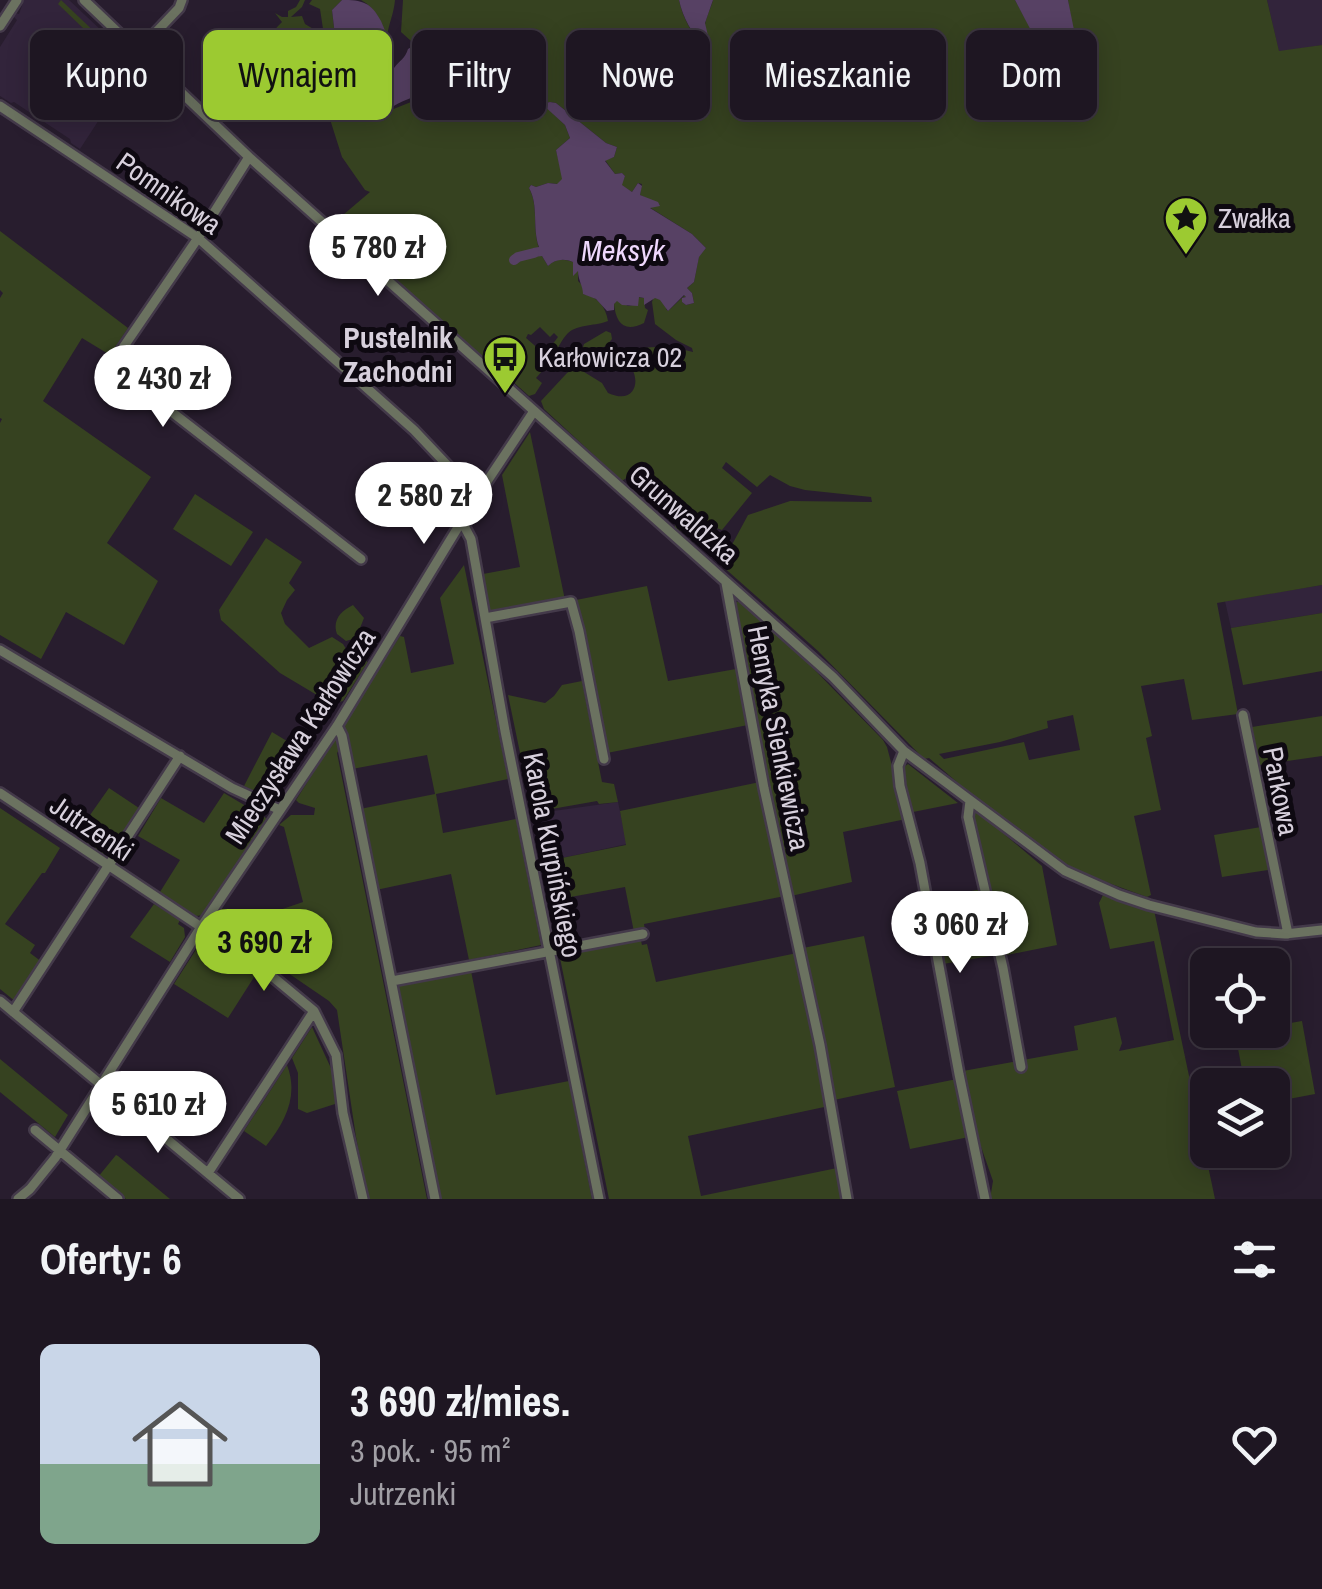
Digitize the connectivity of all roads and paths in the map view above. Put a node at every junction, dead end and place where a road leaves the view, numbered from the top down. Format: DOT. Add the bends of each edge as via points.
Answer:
graph roads {
  1 [pos="17,0"];
  2 [pos="84,0"];
  3 [pos="182,0"];
  4 [pos="0,26"];
  5 [pos="117,30"];
  6 [pos="158,30"];
  7 [pos="183,93"];
  8 [pos="0,106"];
  9 [pos="249,158"];
  10 [pos="198,238"];
  11 [pos="534,410"];
  12 [pos="478,494"];
  13 [pos="462,522"];
  14 [pos="360,559"];
  15 [pos="725,580"];
  16 [pos="485,618"];
  17 [pos="0,650"];
  18 [pos="1244,715"];
  19 [pos="337,726"];
  20 [pos="904,751"];
  21 [pos="180,756"];
  22 [pos="604,759"];
  23 [pos="0,793"];
  24 [pos="970,802"];
  25 [pos="280,810"];
  26 [pos="108,867"];
  27 [pos="201,927"];
  28 [pos="1322,930"];
  29 [pos="643,934"];
  30 [pos="1288,934"];
  31 [pos="548,952"];
  32 [pos="392,981"];
  33 [pos="0,1001"];
  34 [pos="314,1011"];
  35 [pos="13,1012"];
  36 [pos="1022,1067"];
  37 [pos="101,1084"];
  38 [pos="35,1130"];
  39 [pos="60,1151"];
  40 [pos="208,1174"];
  41 [pos="18,1199"];
  42 [pos="118,1199"];
  43 [pos="239,1199"];
  44 [pos="363,1199"];
  45 [pos="435,1199"];
  46 [pos="599,1199"];
  47 [pos="848,1199"];
  48 [pos="985,1199"];
  1 -- 4 [label="street"];
  2 -- 5 [label="street, Grunwaldzka"];
  3 -- 6 [label="street"];
  7 -- 9 [label="street, Grunwaldzka"];
  8 -- 10 [label="street, Pomnikowa"];
  9 -- 10 [label="street"];
  9 -- 11 [label="street, Grunwaldzka"];
  10 -- 12 [label="street, Pomnikowa"];
  10 -- 14 [label="street" via="118,355 119,371"];
  11 -- 12 [label="street, Mieczysława Karłowicza"];
  11 -- 15 [label="street, Grunwaldzka"];
  12 -- 13 [label="street, Mieczysława Karłowicza"];
  13 -- 16 [label="street, Karola Kurpińskiego"];
  13 -- 19 [label="street, Mieczysława Karłowicza"];
  15 -- 20 [label="street, Grunwaldzka" via="834,677"];
  15 -- 47 [label="street, Henryka Sienkiewicza"];
  16 -- 22 [label="street" via="571,602"];
  16 -- 31 [label="street, Karola Kurpińskiego"];
  17 -- 21 [label="street"];
  18 -- 30 [label="street, Parkowa"];
  19 -- 25 [label="street, Mieczysława Karłowicza"];
  19 -- 32 [label="street"];
  20 -- 24 [label="street, Grunwaldzka"];
  20 -- 48 [label="street" via="900,786"];
  21 -- 25 [label="street"];
  21 -- 26 [label="street"];
  23 -- 26 [label="street, Jutrzenki"];
  24 -- 30 [label="street, Grunwaldzka" via="1056,866 1097,886 1211,921"];
  24 -- 36 [label="street"];
  25 -- 27 [label="street, Mieczysława Karłowicza"];
  26 -- 27 [label="street, Jutrzenki"];
  26 -- 35 [label="street"];
  27 -- 34 [label="street, Jutrzenki"];
  27 -- 37 [label="street, Mieczysława Karłowicza"];
  28 -- 30 [label="street, Grunwaldzka"];
  29 -- 31 [label="street"];
  31 -- 32 [label="street"];
  31 -- 46 [label="street, Karola Kurpińskiego"];
  32 -- 45 [label="street"];
  33 -- 35 [label="street"];
  34 -- 40 [label="street"];
  34 -- 44 [label="street, Jutrzenki" via="336,1055"];
  35 -- 37 [label="street"];
  37 -- 39 [label="street, Mieczysława Karłowicza"];
  37 -- 40 [label="street"];
  38 -- 39 [label="street"];
  39 -- 41 [label="street, Mieczysława Karłowicza"];
  39 -- 42 [label="street"];
  40 -- 43 [label="street"];
}
